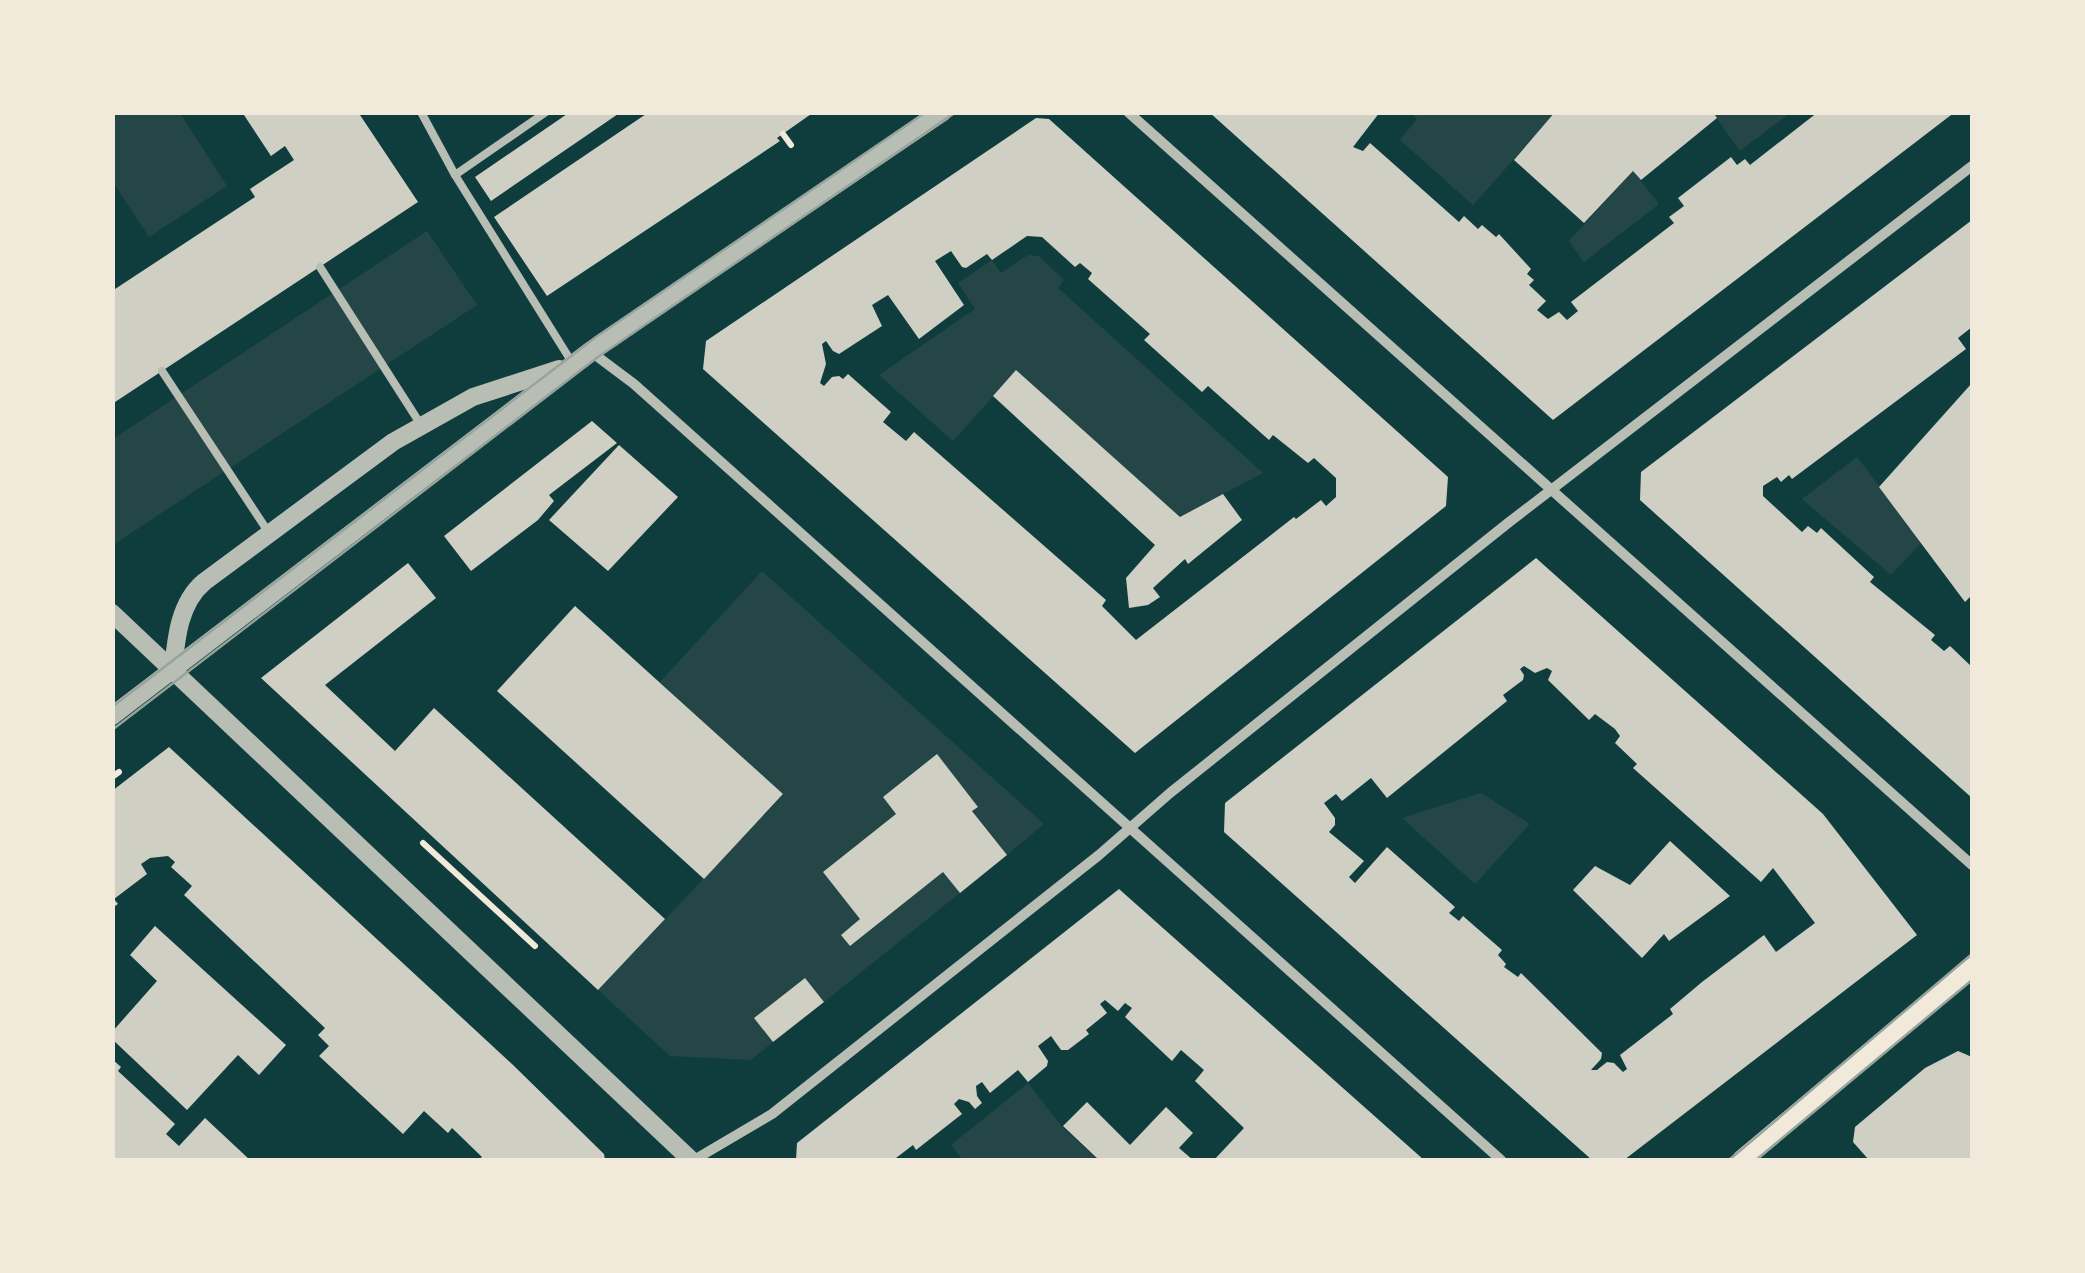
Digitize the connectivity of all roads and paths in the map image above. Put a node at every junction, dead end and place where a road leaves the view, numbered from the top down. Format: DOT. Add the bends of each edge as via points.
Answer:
graph roads {
  1 [pos="421,112"];
  2 [pos="546,112"];
  3 [pos="943,112"];
  4 [pos="1128,112"];
  5 [pos="782,134"];
  6 [pos="791,146"];
  7 [pos="1972,166"];
  8 [pos="455,175"];
  9 [pos="320,267"];
  10 [pos="590,352"];
  11 [pos="573,364"];
  12 [pos="162,371"];
  13 [pos="420,425"];
  14 [pos="1554,489"];
  15 [pos="269,533"];
  16 [pos="112,613"];
  17 [pos="173,670"];
  18 [pos="112,716"];
  19 [pos="1130,829"];
  20 [pos="423,843"];
  21 [pos="1972,865"];
  22 [pos="536,946"];
  23 [pos="1972,967"];
  24 [pos="693,1160"];
  25 [pos="1501,1160"];
  26 [pos="1742,1160"];
  1 -- 8 [label="lane"];
  2 -- 8 [label="lane"];
  3 -- 10 [label="street"];
  4 -- 14 [label="street"];
  5 -- 6 [label="path"];
  7 -- 14 [label="street"];
  8 -- 11 [label="lane"];
  9 -- 13 [label="lane"];
  10 -- 11 [label="street"];
  10 -- 19 [label="street" via="634,384"];
  11 -- 13 [label="street" via="474,397"];
  11 -- 17 [label="street"];
  12 -- 15 [label="lane"];
  13 -- 15 [label="street"];
  14 -- 19 [label="street"];
  14 -- 21 [label="street"];
  15 -- 17 [label="street" via="188,599"];
  16 -- 17 [label="street"];
  17 -- 18 [label="street"];
  17 -- 24 [label="street"];
  19 -- 24 [label="street" via="772,1114"];
  19 -- 25 [label="street"];
  20 -- 22 [label="path"];
  23 -- 26 [label="main road"];
}
